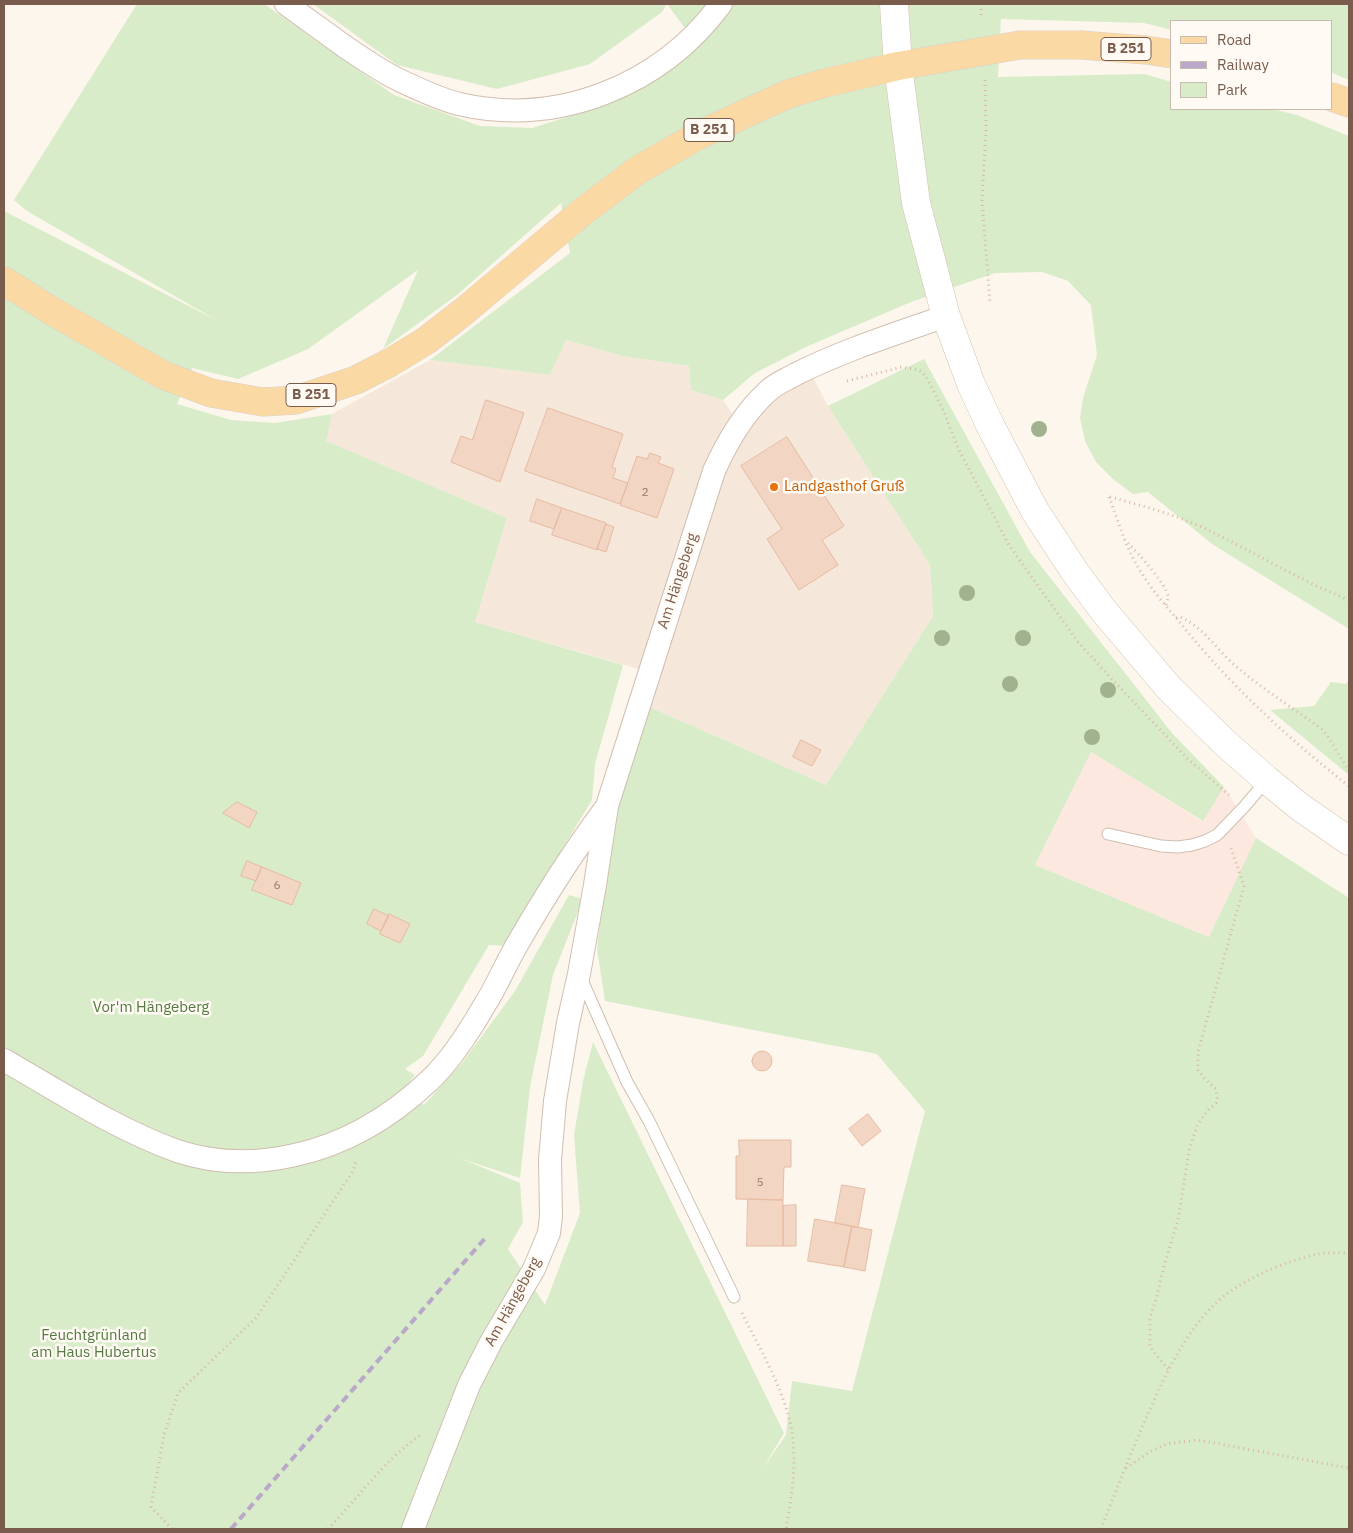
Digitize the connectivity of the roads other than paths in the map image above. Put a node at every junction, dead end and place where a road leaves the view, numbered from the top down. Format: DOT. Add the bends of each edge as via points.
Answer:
graph roads {
  1 [pos="286,4"];
  2 [pos="721,4"];
  3 [pos="894,4"];
  4 [pos="1170,54"];
  5 [pos="898,66"];
  6 [pos="1333,97"];
  7 [pos="1349,103"];
  8 [pos="4,281"];
  9 [pos="946,316"];
  10 [pos="1267,780"];
  11 [pos="607,806"];
  12 [pos="1108,834"];
  13 [pos="1349,841"];
  14 [pos="579,974"];
  15 [pos="4,1060"];
  16 [pos="734,1297"];
  17 [pos="413,1529"];
  1 -- 2 [label="street" via="397,80 457,103 504,110 566,105 626,85 678,51"];
  3 -- 5 [label="main road"];
  4 -- 5 [label="main road, B 251" via="1081,46 1020,45"];
  5 -- 8 [label="main road, B 251" via="788,94 666,152 581,213 426,340 356,380 296,400 262,402 220,395 163,376"];
  5 -- 9 [label="main road" via="916,203"];
  6 -- 7 [label="main road"];
  9 -- 10 [label="main road" via="971,384 994,432 1035,510 1075,572 1169,688"];
  9 -- 11 [label="street, Am Hängeberg" via="868,343 781,381 767,391 741,422 714,471"];
  10 -- 12 [label="lane" via="1217,835 1205,841 1178,847 1162,846"];
  10 -- 13 [label="main road"];
  11 -- 14 [label="street, Am Hängeberg"];
  11 -- 15 [label="street" via="556,879 506,962 485,1005 445,1064 389,1114 343,1140 264,1162 242,1163 178,1151 131,1131"];
  14 -- 16 [label="lane" via="624,1074"];
  14 -- 17 [label="street, Am Hängeberg" via="555,1101 549,1233 534,1269 469,1386"];
}
